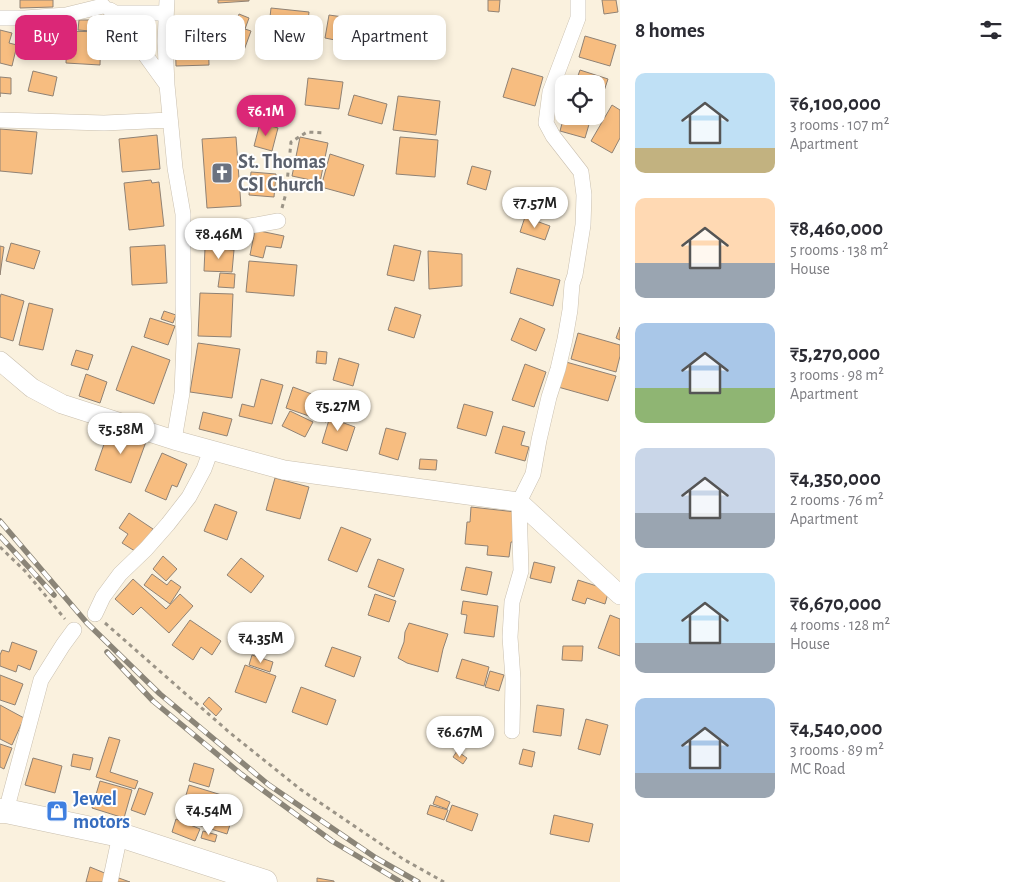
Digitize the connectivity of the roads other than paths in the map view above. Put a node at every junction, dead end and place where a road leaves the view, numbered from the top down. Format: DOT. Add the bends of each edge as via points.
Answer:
graph roads {
  1 [pos="578,0"];
  2 [pos="105,6"];
  3 [pos="166,6"];
  4 [pos="0,18"];
  5 [pos="167,85"];
  6 [pos="0,120"];
  7 [pos="170,120"];
  8 [pos="278,221"];
  9 [pos="183,236"];
  10 [pos="0,361"];
  11 [pos="174,440"];
  12 [pos="210,450"];
  13 [pos="519,502"];
  14 [pos="620,595"];
  15 [pos="95,614"];
  16 [pos="74,630"];
  17 [pos="512,731"];
  18 [pos="3,811"];
  19 [pos="120,835"];
  20 [pos="110,882"];
  21 [pos="264,882"];
  1 -- 13 [label="street" via="578,18 550,92 546,123 552,136 581,172 583,225 565,339 533,474"];
  2 -- 3 [label="street"];
  2 -- 4 [label="street" via="66,15"];
  2 -- 5 [label="street"];
  3 -- 5 [label="street"];
  5 -- 7 [label="street"];
  6 -- 7 [label="street"];
  7 -- 9 [label="street"];
  8 -- 9 [label="street"];
  9 -- 11 [label="street" via="182,393"];
  10 -- 11 [label="street" via="32,388 62,404"];
  11 -- 12 [label="street"];
  12 -- 13 [label="street" via="284,470"];
  12 -- 15 [label="street" via="204,469 188,497 146,550 120,574"];
  13 -- 14 [label="street"];
  13 -- 17 [label="street" via="521,570 512,602 510,637"];
  16 -- 18 [label="street" via="41,680"];
  18 -- 19 [label="main road"];
  19 -- 20 [label="street"];
  19 -- 21 [label="main road"];
}
